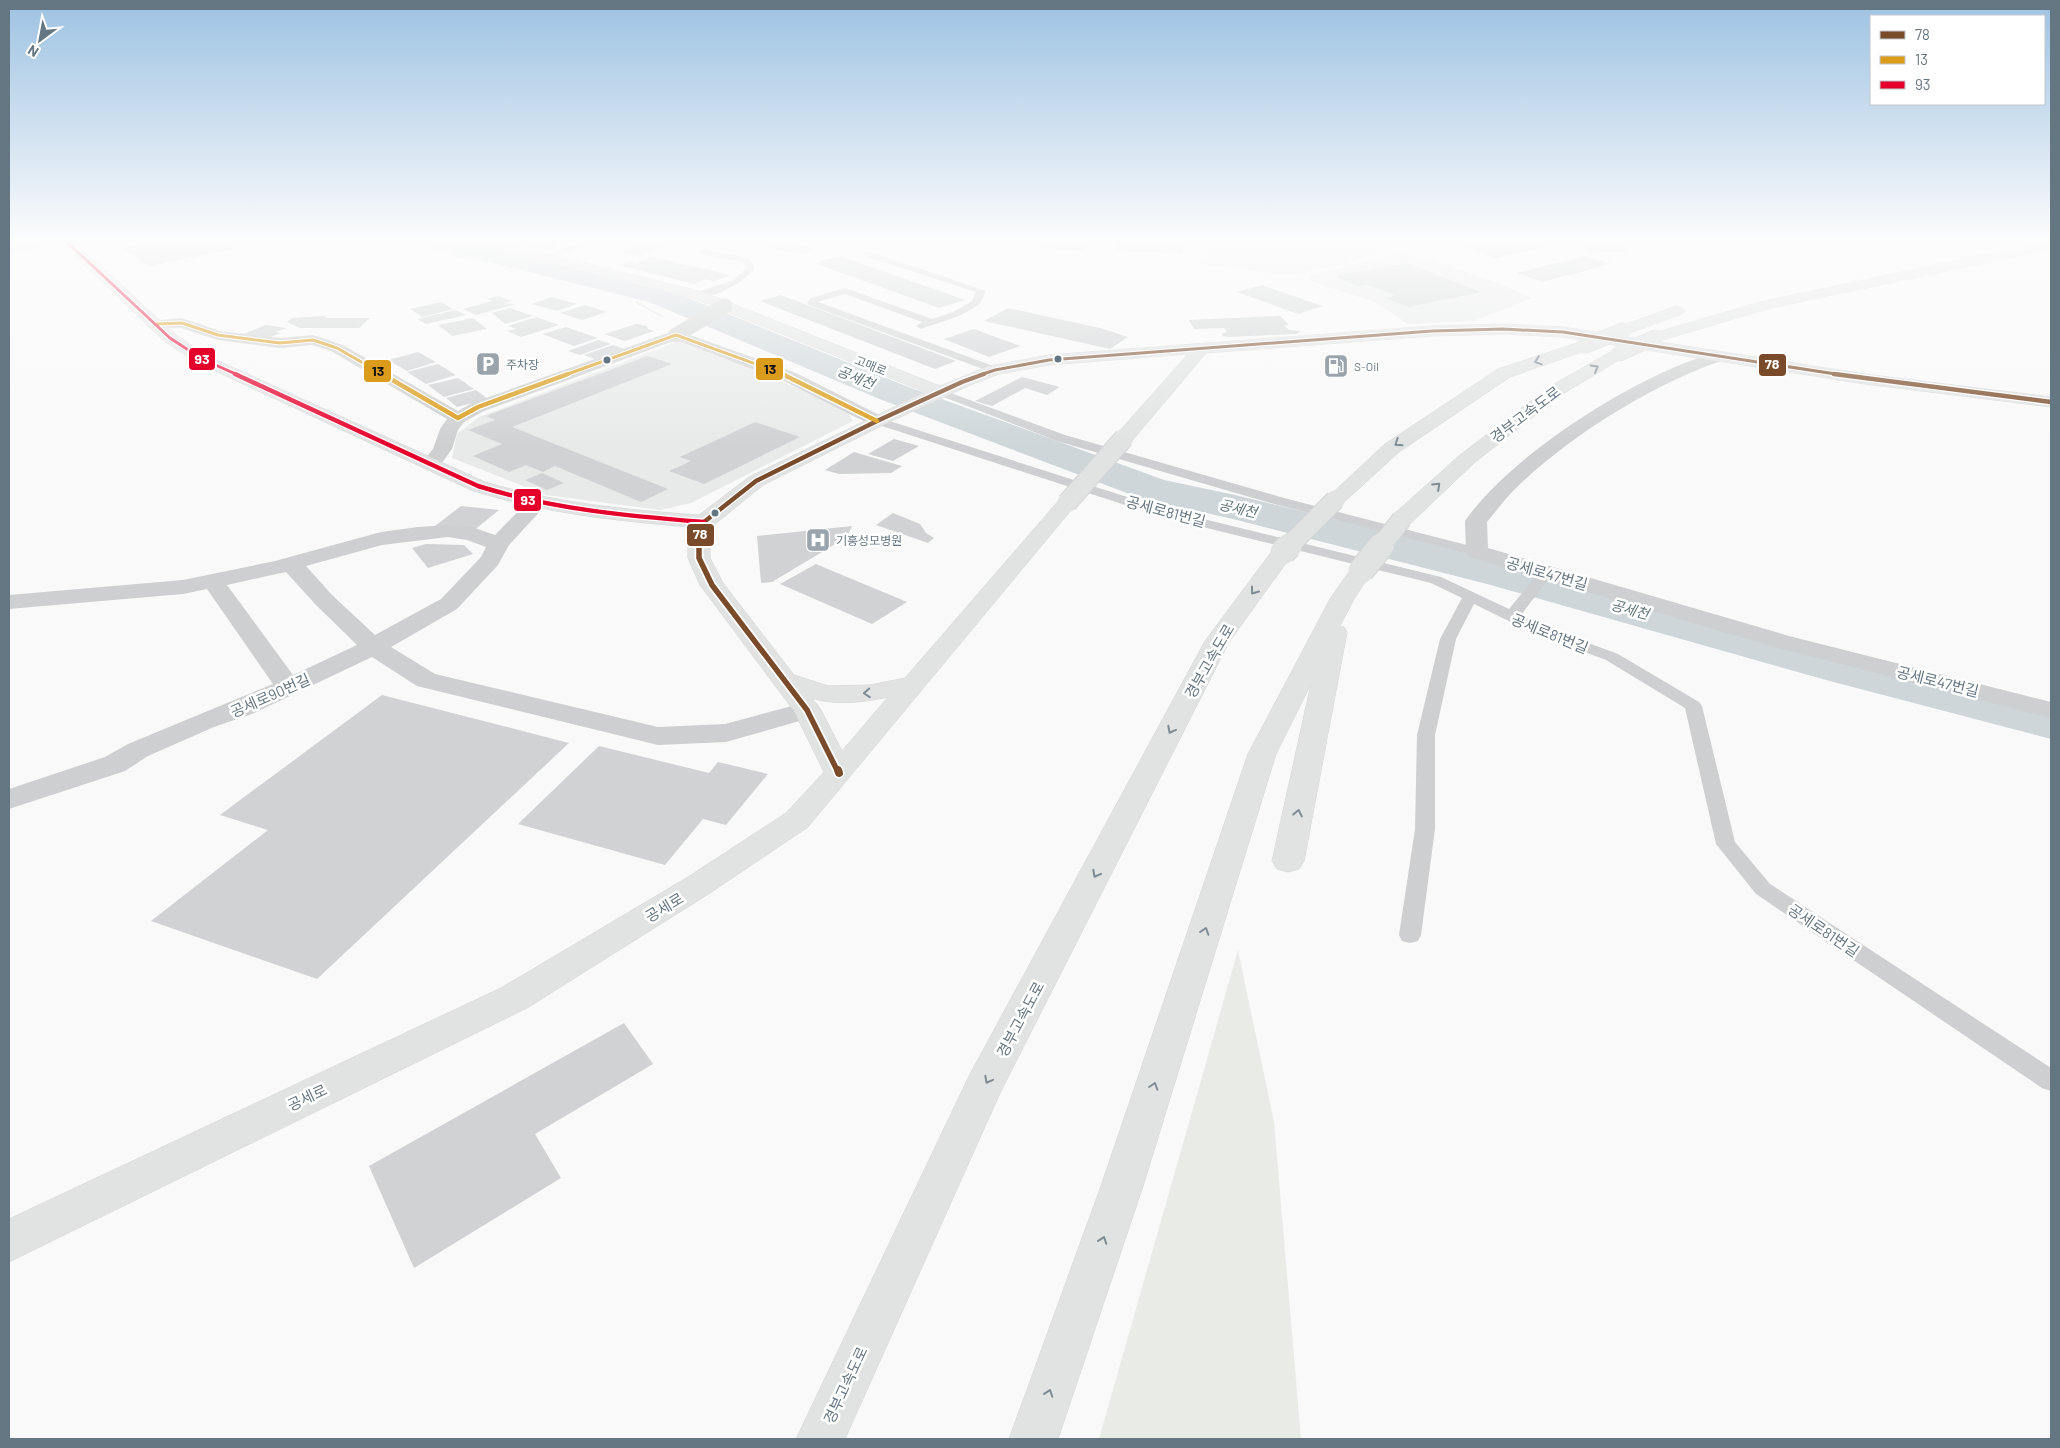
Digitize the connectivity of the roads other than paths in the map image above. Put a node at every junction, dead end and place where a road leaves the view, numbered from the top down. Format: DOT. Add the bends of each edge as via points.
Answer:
graph roads {
  1 [pos="141,311"];
  2 [pos="717,311"];
  3 [pos="736,311"];
  4 [pos="832,311"];
  5 [pos="899,311"];
  6 [pos="962,311"];
  7 [pos="1681,311"];
  8 [pos="1745,311"];
  9 [pos="931,322"];
  10 [pos="156,324"];
  11 [pos="894,334"];
  12 [pos="676,335"];
  13 [pos="1202,348"];
  14 [pos="1721,356"];
  15 [pos="995,370"];
  16 [pos="940,392"];
  17 [pos="2051,402"];
  18 [pos="458,418"];
  19 [pos="885,418"];
  20 [pos="432,463"];
  21 [pos="538,502"];
  22 [pos="704,522"];
  23 [pos="500,542"];
  24 [pos="1477,552"];
  25 [pos="291,563"];
  26 [pos="1546,573"];
  27 [pos="212,580"];
  28 [pos="1351,585"];
  29 [pos="1470,598"];
  30 [pos="9,602"];
  31 [pos="1511,616"];
  32 [pos="372,647"];
  33 [pos="784,680"];
  34 [pos="914,684"];
  35 [pos="288,688"];
  36 [pos="807,710"];
  37 [pos="2051,710"];
  38 [pos="839,773"];
  39 [pos="9,799"];
  40 [pos="1288,860"];
  41 [pos="1410,934"];
  42 [pos="2051,1081"];
  43 [pos="9,1241"];
  44 [pos="820,1439"];
  45 [pos="1033,1439"];
  1 -- 10 [label="main road"];
  2 -- 12 [label="street, bridge"];
  3 -- 16 [label="main road, 고매로"];
  4 -- 11 [label="lane"];
  5 -- 9 [label="lane"];
  6 -- 9 [label="lane"];
  7 -- 44 [label="main road, 경부고속도로, one-way, bridge" via="1504,373 1392,448 1283,552 1217,642 992,1071"];
  28 -- 8 [label="main road, 경부고속도로, one-way, bridge" via="1402,520 1466,459 1555,391 1656,336"];
  9 -- 11 [label="lane"];
  10 -- 18 [label="street" via="182,323 218,335 280,343 313,340 337,348"];
  10 -- 20 [label="main road" via="170,338 202,359"];
  11 -- 15 [label="lane"];
  12 -- 18 [label="street" via="478,406"];
  12 -- 19 [label="street" via="790,377"];
  13 -- 14 [label="main road" via="1503,329 1563,332"];
  13 -- 15 [label="main road" via="1049,360"];
  13 -- 34 [label="main road, 공세로, bridge"];
  14 -- 17 [label="main road"];
  14 -- 24 [label="street" via="1688,367 1648,388 1591,420 1555,446 1509,484 1476,521"];
  15 -- 16 [label="main road"];
  16 -- 19 [label="main road"];
  16 -- 24 [label="lane" via="1061,438 1279,501"];
  18 -- 20 [label="street" via="449,428 442,449"];
  19 -- 22 [label="main road" via="756,481"];
  19 -- 29 [label="lane, 공세로81번길" via="1167,514 1436,580"];
  20 -- 21 [label="main road" via="478,486"];
  21 -- 22 [label="main road" via="587,512"];
  21 -- 23 [label="street, 공세로90번길"];
  22 -- 33 [label="main road" via="699,539 699,558 712,585"];
  23 -- 25 [label="street" via="464,533 418,534 381,539"];
  23 -- 32 [label="street, 공세로90번길" via="490,560 449,604"];
  24 -- 26 [label="street, 공세로47번길"];
  25 -- 27 [label="street"];
  25 -- 32 [label="street"];
  26 -- 31 [label="lane"];
  26 -- 37 [label="street, 공세로47번길" via="1780,641"];
  27 -- 30 [label="street" via="183,587"];
  27 -- 35 [label="street"];
  40 -- 28 [label="main road, one-way"];
  45 -- 28 [label="main road, 경부고속도로, one-way" via="1122,1186 1262,754"];
  29 -- 31 [label="lane, 공세로81번길"];
  29 -- 41 [label="lane" via="1448,639 1426,735 1425,829"];
  31 -- 42 [label="lane, 공세로81번길" via="1538,630 1612,657 1693,706 1726,844 1763,889"];
  32 -- 35 [label="street, 공세로90번길"];
  32 -- 36 [label="street" via="426,680 658,736 726,733"];
  34 -- 33 [label="main road, one-way" via="870,693 826,694"];
  33 -- 36 [label="main road"];
  34 -- 38 [label="main road, 공세로"];
  35 -- 39 [label="street, 공세로90번길" via="138,750 115,764"];
  36 -- 38 [label="main road"];
  38 -- 43 [label="main road, 공세로" via="797,820 699,885 514,998"];
}
